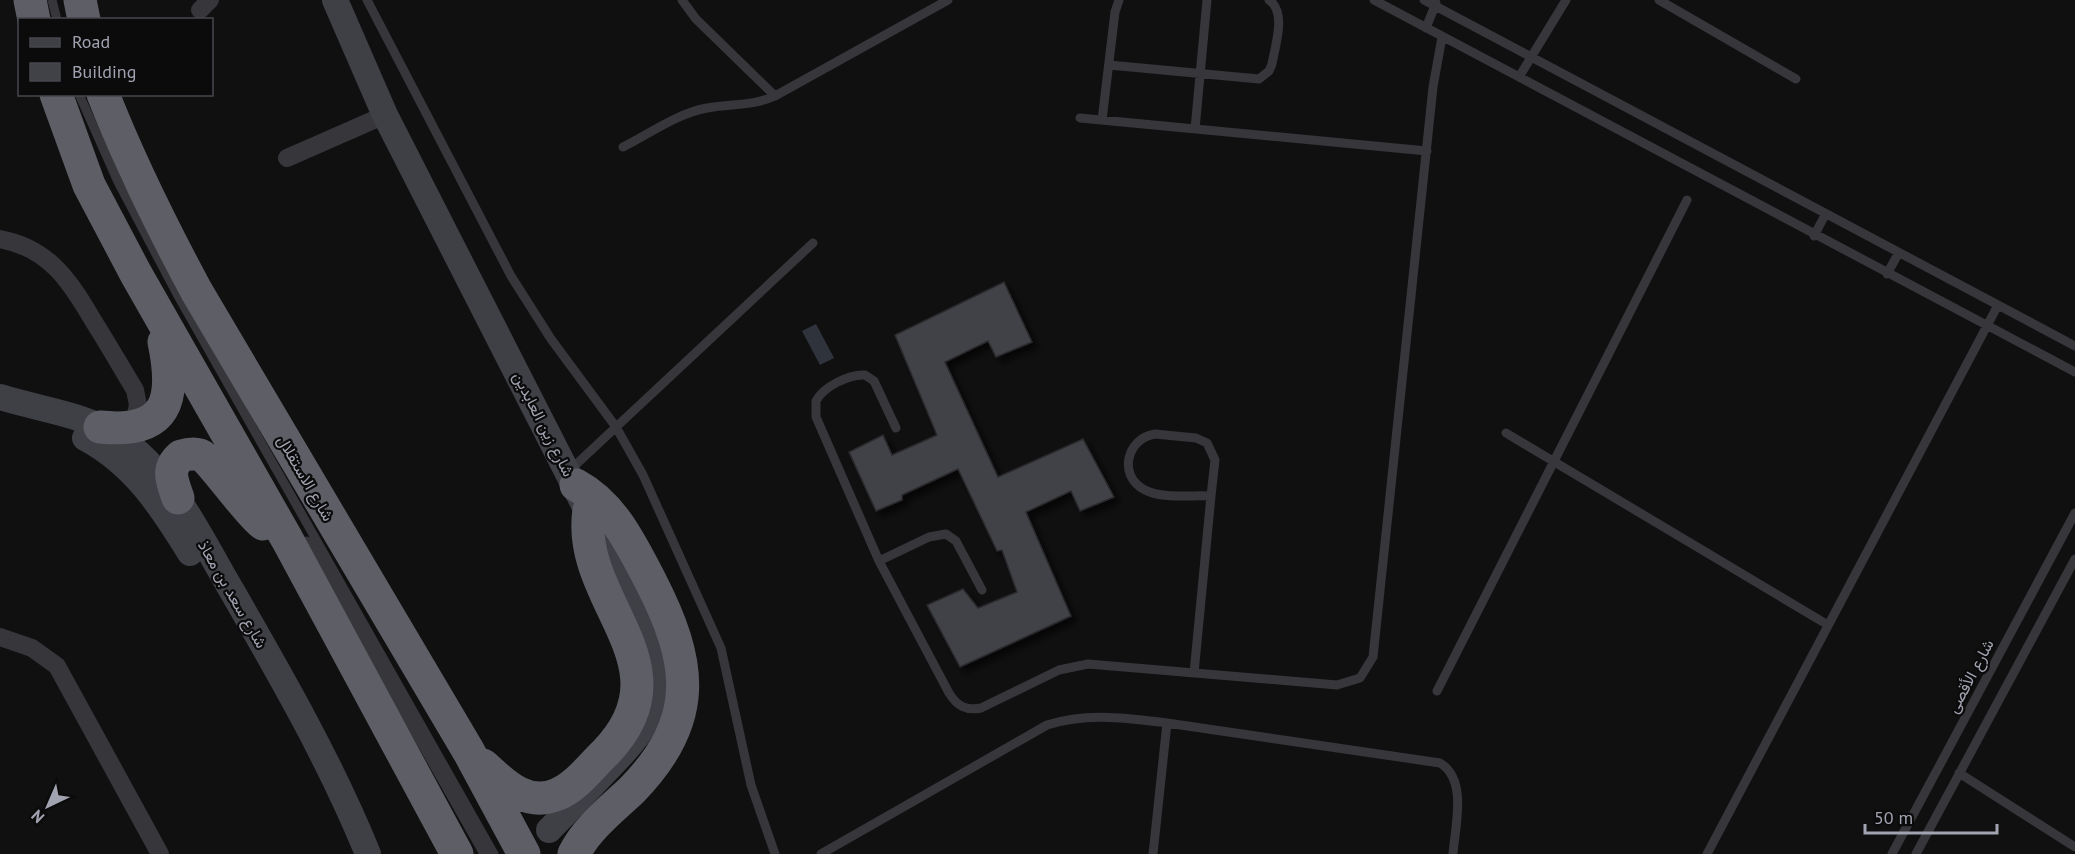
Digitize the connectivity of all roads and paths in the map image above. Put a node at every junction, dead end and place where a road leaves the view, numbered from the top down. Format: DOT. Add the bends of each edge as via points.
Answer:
graph roads {
  1 [pos="30,0"];
  2 [pos="42,0"];
  3 [pos="52,0"];
  4 [pos="80,0"];
  5 [pos="334,0"];
  6 [pos="367,0"];
  7 [pos="682,0"];
  8 [pos="948,0"];
  9 [pos="1119,0"];
  10 [pos="1207,0"];
  11 [pos="1269,0"];
  12 [pos="1374,0"];
  13 [pos="1424,0"];
  14 [pos="1659,0"];
  15 [pos="1436,3"];
  16 [pos="1565,3"];
  17 [pos="34,18"];
  18 [pos="46,18"];
  19 [pos="56,18"];
  20 [pos="84,18"];
  21 [pos="1426,28"];
  22 [pos="1442,37"];
  23 [pos="1531,56"];
  24 [pos="1109,65"];
  25 [pos="1200,75"];
  26 [pos="1519,77"];
  27 [pos="1796,79"];
  28 [pos="57,96"];
  29 [pos="71,96"];
  30 [pos="80,96"];
  31 [pos="104,96"];
  32 [pos="775,96"];
  33 [pos="385,115"];
  34 [pos="1080,118"];
  35 [pos="1102,120"];
  36 [pos="1195,129"];
  37 [pos="84,132"];
  38 [pos="623,147"];
  39 [pos="1427,151"];
  40 [pos="287,158"];
  41 [pos="1687,200"];
  42 [pos="1825,215"];
  43 [pos="1814,236"];
  44 [pos="0,239"];
  45 [pos="813,243"];
  46 [pos="142,251"];
  47 [pos="1898,254"];
  48 [pos="1887,274"];
  49 [pos="1998,305"];
  50 [pos="159,316"];
  51 [pos="1987,325"];
  52 [pos="2075,346"];
  53 [pos="2075,372"];
  54 [pos="135,390"];
  55 [pos="169,394"];
  56 [pos="0,397"];
  57 [pos="27,405"];
  58 [pos="100,427"];
  59 [pos="615,427"];
  60 [pos="132,428"];
  61 [pos="896,428"];
  62 [pos="1506,433"];
  63 [pos="1555,460"];
  64 [pos="578,489"];
  65 [pos="1211,496"];
  66 [pos="178,498"];
  67 [pos="2075,513"];
  68 [pos="287,539"];
  69 [pos="2075,560"];
  70 [pos="879,561"];
  71 [pos="982,590"];
  72 [pos="1828,625"];
  73 [pos="0,637"];
  74 [pos="1194,673"];
  75 [pos="1437,691"];
  76 [pos="292,713"];
  77 [pos="1167,723"];
  78 [pos="469,752"];
  79 [pos="1959,773"];
  80 [pos="549,830"];
  81 [pos="2075,847"];
  82 [pos="160,854"];
  83 [pos="352,854"];
  84 [pos="368,854"];
  85 [pos="457,854"];
  86 [pos="484,854"];
  87 [pos="494,854"];
  88 [pos="524,854"];
  89 [pos="574,854"];
  90 [pos="775,854"];
  91 [pos="821,854"];
  92 [pos="1153,854"];
  93 [pos="1453,854"];
  94 [pos="1707,854"];
  95 [pos="1892,854"];
  96 [pos="1916,854"];
  1 -- 17 [label="highway"];
  2 -- 18 [label="lane"];
  3 -- 19 [label="lane"];
  4 -- 20 [label="highway"];
  5 -- 33 [label="street, شارع زين العابدين"];
  6 -- 59 [label="lane" via="511,276"];
  7 -- 32 [label="lane" via="696,19"];
  8 -- 32 [label="lane"];
  9 -- 24 [label="lane" via="1114,12"];
  10 -- 25 [label="lane"];
  11 -- 25 [label="lane" via="1277,7 1279,17 1272,64 1265,76 1253,80"];
  12 -- 21 [label="lane"];
  13 -- 15 [label="lane"];
  14 -- 27 [label="lane"];
  15 -- 21 [label="lane"];
  15 -- 23 [label="lane"];
  16 -- 23 [label="lane"];
  21 -- 22 [label="lane"];
  22 -- 26 [label="lane"];
  22 -- 39 [label="lane" via="1434,74"];
  23 -- 26 [label="lane"];
  23 -- 42 [label="lane"];
  24 -- 25 [label="lane"];
  24 -- 35 [label="lane"];
  25 -- 36 [label="lane"];
  26 -- 43 [label="lane"];
  28 -- 50 [label="highway" via="89,184"];
  29 -- 37 [label="lane"];
  30 -- 87 [label="lane" via="113,172 177,294"];
  31 -- 78 [label="highway, شارع الاستقلال" via="124,148 197,292"];
  32 -- 38 [label="lane" via="758,104 692,111"];
  33 -- 40 [label="street"];
  33 -- 64 [label="street, شارع زين العابدين"];
  34 -- 35 [label="lane"];
  35 -- 36 [label="lane"];
  36 -- 39 [label="lane"];
  39 -- 74 [label="lane" via="1370,665 1360,678 1337,685"];
  41 -- 63 [label="lane"];
  42 -- 43 [label="lane"];
  42 -- 47 [label="lane"];
  43 -- 48 [label="lane"];
  44 -- 54 [label="street" via="29,247 69,280"];
  45 -- 59 [label="lane"];
  46 -- 86 [label="lane"];
  47 -- 48 [label="lane"];
  47 -- 49 [label="lane"];
  48 -- 51 [label="lane"];
  49 -- 51 [label="lane"];
  49 -- 52 [label="lane"];
  50 -- 55 [label="highway" via="170,372"];
  50 -- 68 [label="highway"];
  51 -- 53 [label="lane"];
  51 -- 72 [label="lane"];
  54 -- 55 [label="street"];
  54 -- 60 [label="street" via="138,405"];
  55 -- 60 [label="highway" via="159,412"];
  56 -- 57 [label="street, شارع سعد بن معاذ"];
  57 -- 58 [label="street, شارع سعد بن معاذ" via="58,411"];
  57 -- 76 [label="street, شارع سعد بن معاذ" via="44,419 109,453 152,493"];
  58 -- 60 [label="highway"];
  58 -- 66 [label="street, شارع سعد بن معاذ" via="136,451"];
  59 -- 64 [label="lane"];
  59 -- 90 [label="lane" via="643,475 722,648 751,785"];
  61 -- 70 [label="lane" via="874,381 865,375 826,389 816,401 816,417"];
  62 -- 63 [label="lane"];
  63 -- 72 [label="lane"];
  63 -- 75 [label="lane"];
  64 -- 78 [label="highway" via="592,561 636,663 638,691 630,719 614,742 568,790 543,798 518,793"];
  64 -- 80 [label="street, شارع زين العابدين" via="652,635 660,681 657,699 641,733"];
  64 -- 89 [label="highway" via="604,504 642,564 676,636 683,675 679,714 664,751"];
  65 -- 65 [label="lane" via="1214,454 1202,440 1155,434 1141,439 1131,450 1129,472 1143,489"];
  65 -- 74 [label="lane"];
  66 -- 68 [label="highway" via="171,470 181,456 199,454 248,511"];
  66 -- 76 [label="street, شارع سعد بن معاذ"];
  67 -- 95 [label="lane, شارع الأقصى"];
  68 -- 85 [label="highway"];
  69 -- 79 [label="lane"];
  70 -- 71 [label="lane" via="929,537 946,534 956,541"];
  70 -- 74 [label="lane" via="954,700 967,709 981,708 1072,666 1105,664"];
  72 -- 94 [label="lane"];
  73 -- 82 [label="street" via="32,648 57,666"];
  76 -- 83 [label="street, شارع سعد بن معاذ"];
  76 -- 84 [label="street, شارع سعد بن معاذ"];
  77 -- 91 [label="lane" via="1094,716 1047,725"];
  77 -- 92 [label="lane"];
  77 -- 93 [label="lane" via="1440,763 1451,772 1456,786"];
  78 -- 88 [label="highway, شارع الاستقلال"];
  79 -- 81 [label="lane"];
  79 -- 96 [label="lane"];
}
